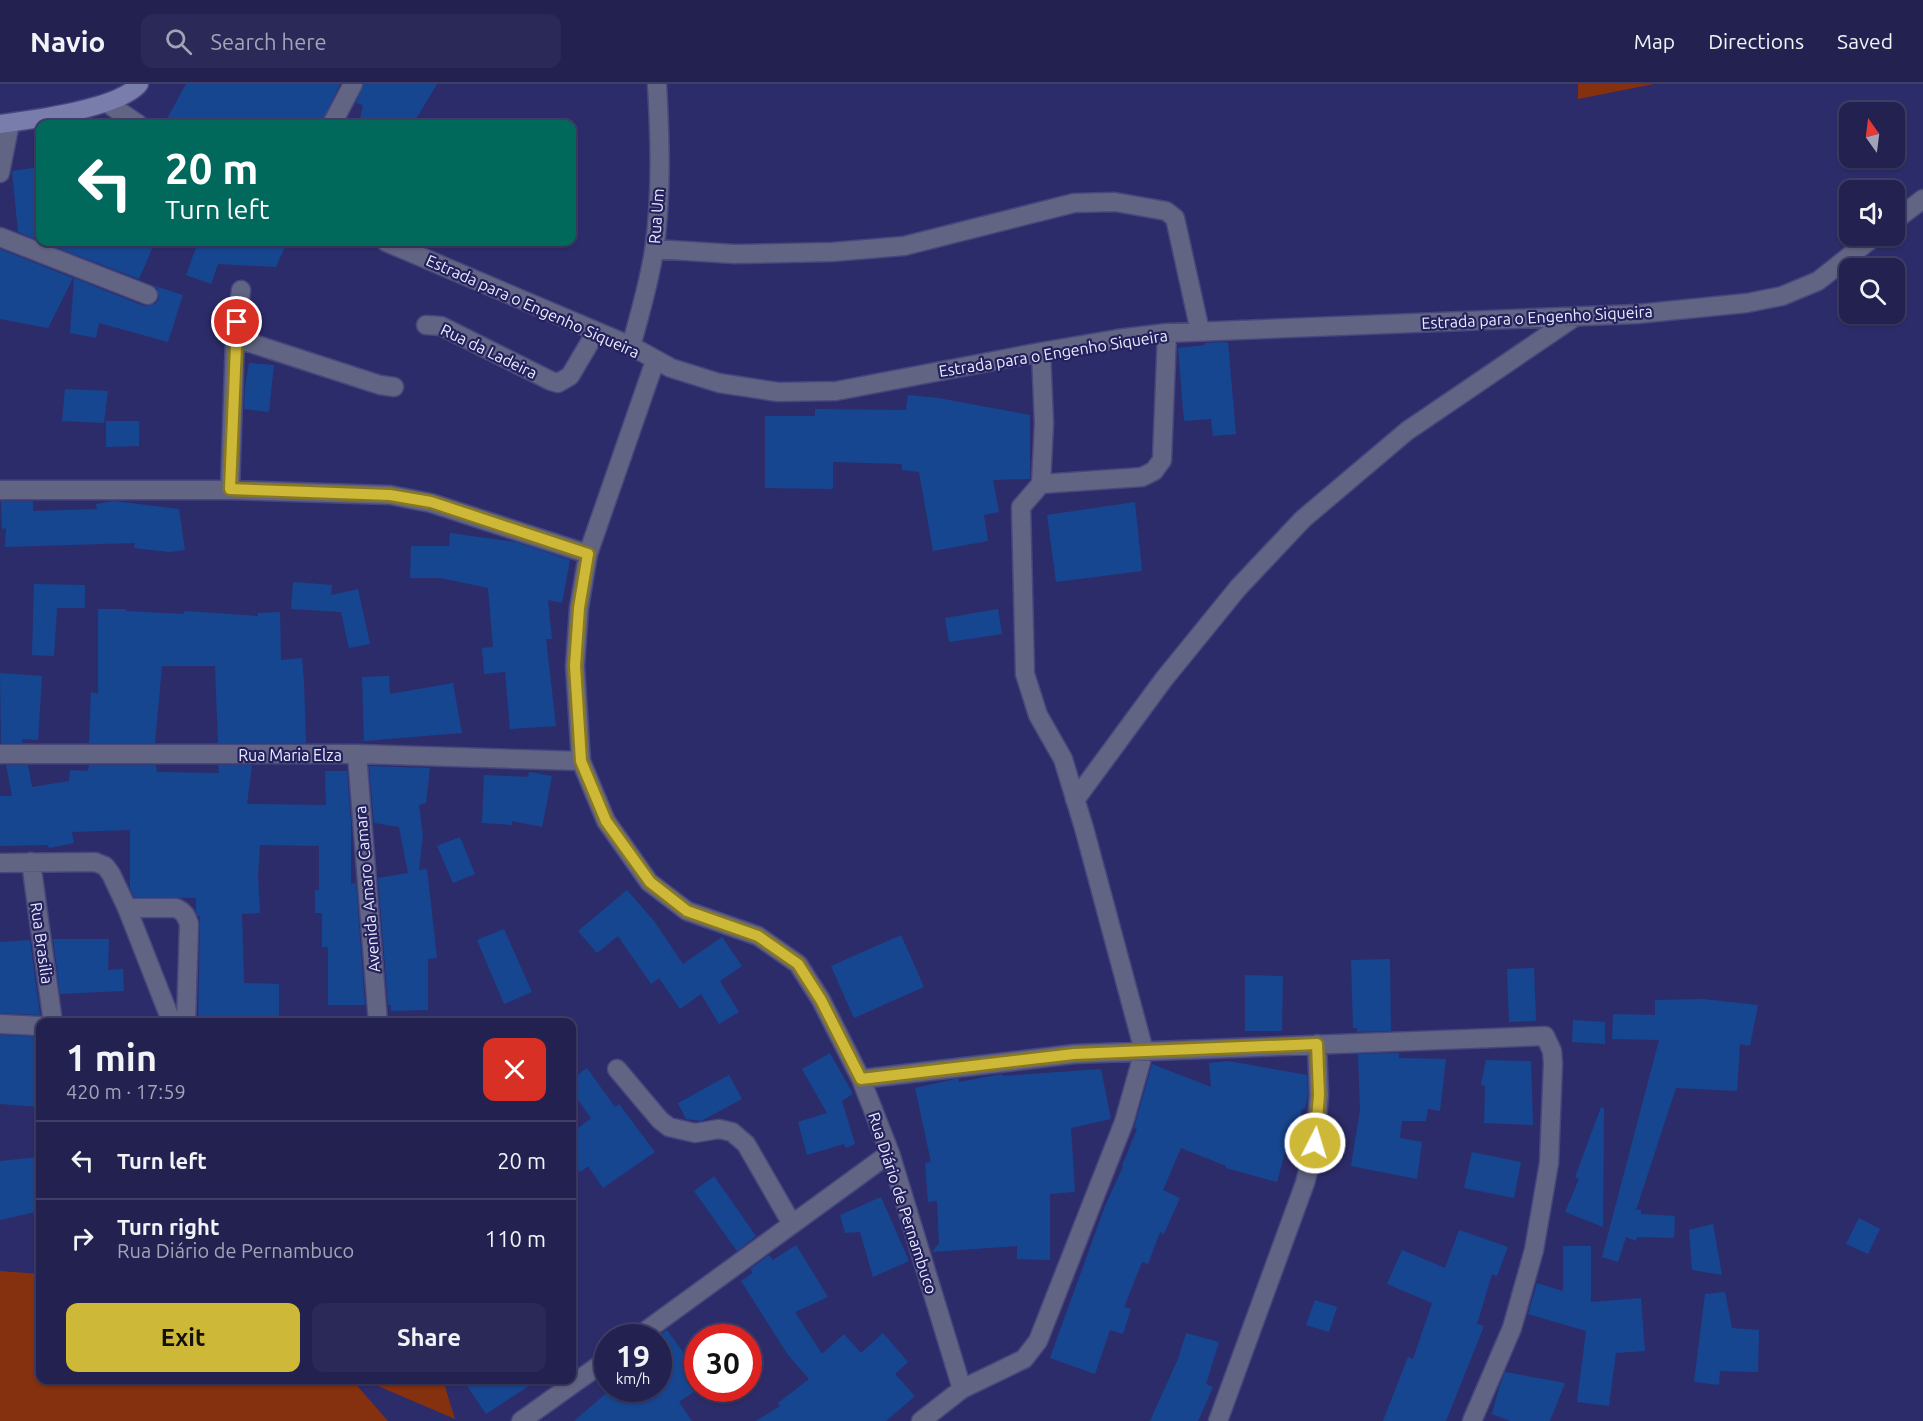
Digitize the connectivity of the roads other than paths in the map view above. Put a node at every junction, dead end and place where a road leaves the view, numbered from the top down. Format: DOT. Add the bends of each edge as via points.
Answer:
graph roads {
  1 [pos="139,84"];
  2 [pos="353,84"];
  3 [pos="657,84"];
  4 [pos="107,103"];
  5 [pos="132,120"];
  6 [pos="334,120"];
  7 [pos="5,123"];
  8 [pos="0,173"];
  9 [pos="1923,199"];
  10 [pos="1905,213"];
  11 [pos="0,237"];
  12 [pos="395,246"];
  13 [pos="1862,246"];
  14 [pos="654,249"];
  15 [pos="241,290"];
  16 [pos="148,294"];
  17 [pos="1576,316"];
  18 [pos="426,325"];
  19 [pos="1200,331"];
  20 [pos="596,332"];
  21 [pos="1167,333"];
  22 [pos="235,338"];
  23 [pos="631,346"];
  24 [pos="1041,352"];
  25 [pos="655,361"];
  26 [pos="394,387"];
  27 [pos="1041,484"];
  28 [pos="230,489"];
  29 [pos="0,490"];
  30 [pos="588,554"];
  31 [pos="0,754"];
  32 [pos="357,754"];
  33 [pos="581,761"];
  34 [pos="1075,800"];
  35 [pos="31,862"];
  36 [pos="0,863"];
  37 [pos="127,908"];
  38 [pos="52,1018"];
  39 [pos="170,1018"];
  40 [pos="186,1018"];
  41 [pos="378,1018"];
  42 [pos="0,1024"];
  43 [pos="36,1026"];
  44 [pos="1317,1044"];
  45 [pos="1143,1051"];
  46 [pos="617,1069"];
  47 [pos="861,1079"];
  48 [pos="890,1153"];
  49 [pos="792,1224"];
  50 [pos="655,1324"];
  51 [pos="594,1369"];
  52 [pos="576,1382"];
  53 [pos="573,1384"];
  54 [pos="962,1389"];
  55 [pos="520,1421"];
  56 [pos="921,1421"];
  57 [pos="1218,1421"];
  58 [pos="1472,1421"];
  1 -- 4 [label="street"];
  2 -- 6 [label="street"];
  3 -- 14 [label="street, Rua Um" via="660,148"];
  4 -- 5 [label="street"];
  4 -- 7 [label="street"];
  7 -- 8 [label="street"];
  9 -- 10 [label="street"];
  11 -- 16 [label="street"];
  12 -- 20 [label="street, Estrada para o Engenho Siqueira"];
  13 -- 17 [label="street, Estrada para o Engenho Siqueira" via="1818,281 1782,296 1637,314"];
  14 -- 19 [label="street" via="735,254 822,253 904,246 1074,203 1115,202 1166,211 1174,218"];
  14 -- 23 [label="street, Rua Um"];
  15 -- 22 [label="street"];
  17 -- 19 [label="street, Estrada para o Engenho Siqueira"];
  17 -- 34 [label="street" via="1407,431 1303,519 1238,588 1171,670"];
  18 -- 20 [label="street, Rua da Ladeira" via="441,326 558,382 570,376"];
  19 -- 21 [label="street, Estrada para o Engenho Siqueira"];
  20 -- 23 [label="street, Estrada para o Engenho Siqueira"];
  21 -- 24 [label="street, Estrada para o Engenho Siqueira"];
  21 -- 27 [label="street" via="1162,460 1154,471 1142,477"];
  22 -- 26 [label="street"];
  22 -- 28 [label="street"];
  23 -- 25 [label="street, Estrada para o Engenho Siqueira"];
  24 -- 25 [label="street, Estrada para o Engenho Siqueira" via="836,391 801,392 719,383"];
  24 -- 27 [label="street"];
  25 -- 30 [label="street, Rua Diário de Pernambuco"];
  27 -- 34 [label="street" via="1021,507 1025,674 1038,715 1063,759"];
  28 -- 29 [label="street"];
  28 -- 30 [label="street" via="390,495 431,502"];
  30 -- 33 [label="street, Rua Diário de Pernambuco" via="575,666"];
  31 -- 32 [label="street, Rua Maria Elza"];
  32 -- 33 [label="street, Rua Maria Elza"];
  32 -- 41 [label="street, Avenida Amaro Camara"];
  33 -- 47 [label="street, Rua Diário de Pernambuco" via="606,821 650,882 687,911 758,936 798,964"];
  34 -- 45 [label="street"];
  35 -- 36 [label="street"];
  35 -- 37 [label="street" via="95,862 105,866"];
  35 -- 38 [label="street, Rua Brasilia"];
  37 -- 39 [label="street"];
  37 -- 40 [label="street" via="176,908 187,916"];
  42 -- 43 [label="street"];
  44 -- 45 [label="street"];
  44 -- 57 [label="street" via="1319,1095 1315,1143 1305,1183"];
  44 -- 58 [label="street" via="1536,1035 1545,1036 1550,1044 1553,1063 1549,1163 1534,1250 1512,1328"];
  45 -- 47 [label="street" via="1074,1054"];
  45 -- 54 [label="street" via="1124,1122 1038,1341 1024,1359"];
  46 -- 49 [label="street" via="669,1127 695,1132 719,1129 732,1132 746,1144"];
  47 -- 48 [label="street, Rua Diário de Pernambuco"];
  48 -- 49 [label="street"];
  48 -- 54 [label="street, Rua Diário de Pernambuco"];
  49 -- 50 [label="street"];
  51 -- 52 [label="street"];
  53 -- 55 [label="street"];
  54 -- 56 [label="street"];
}
